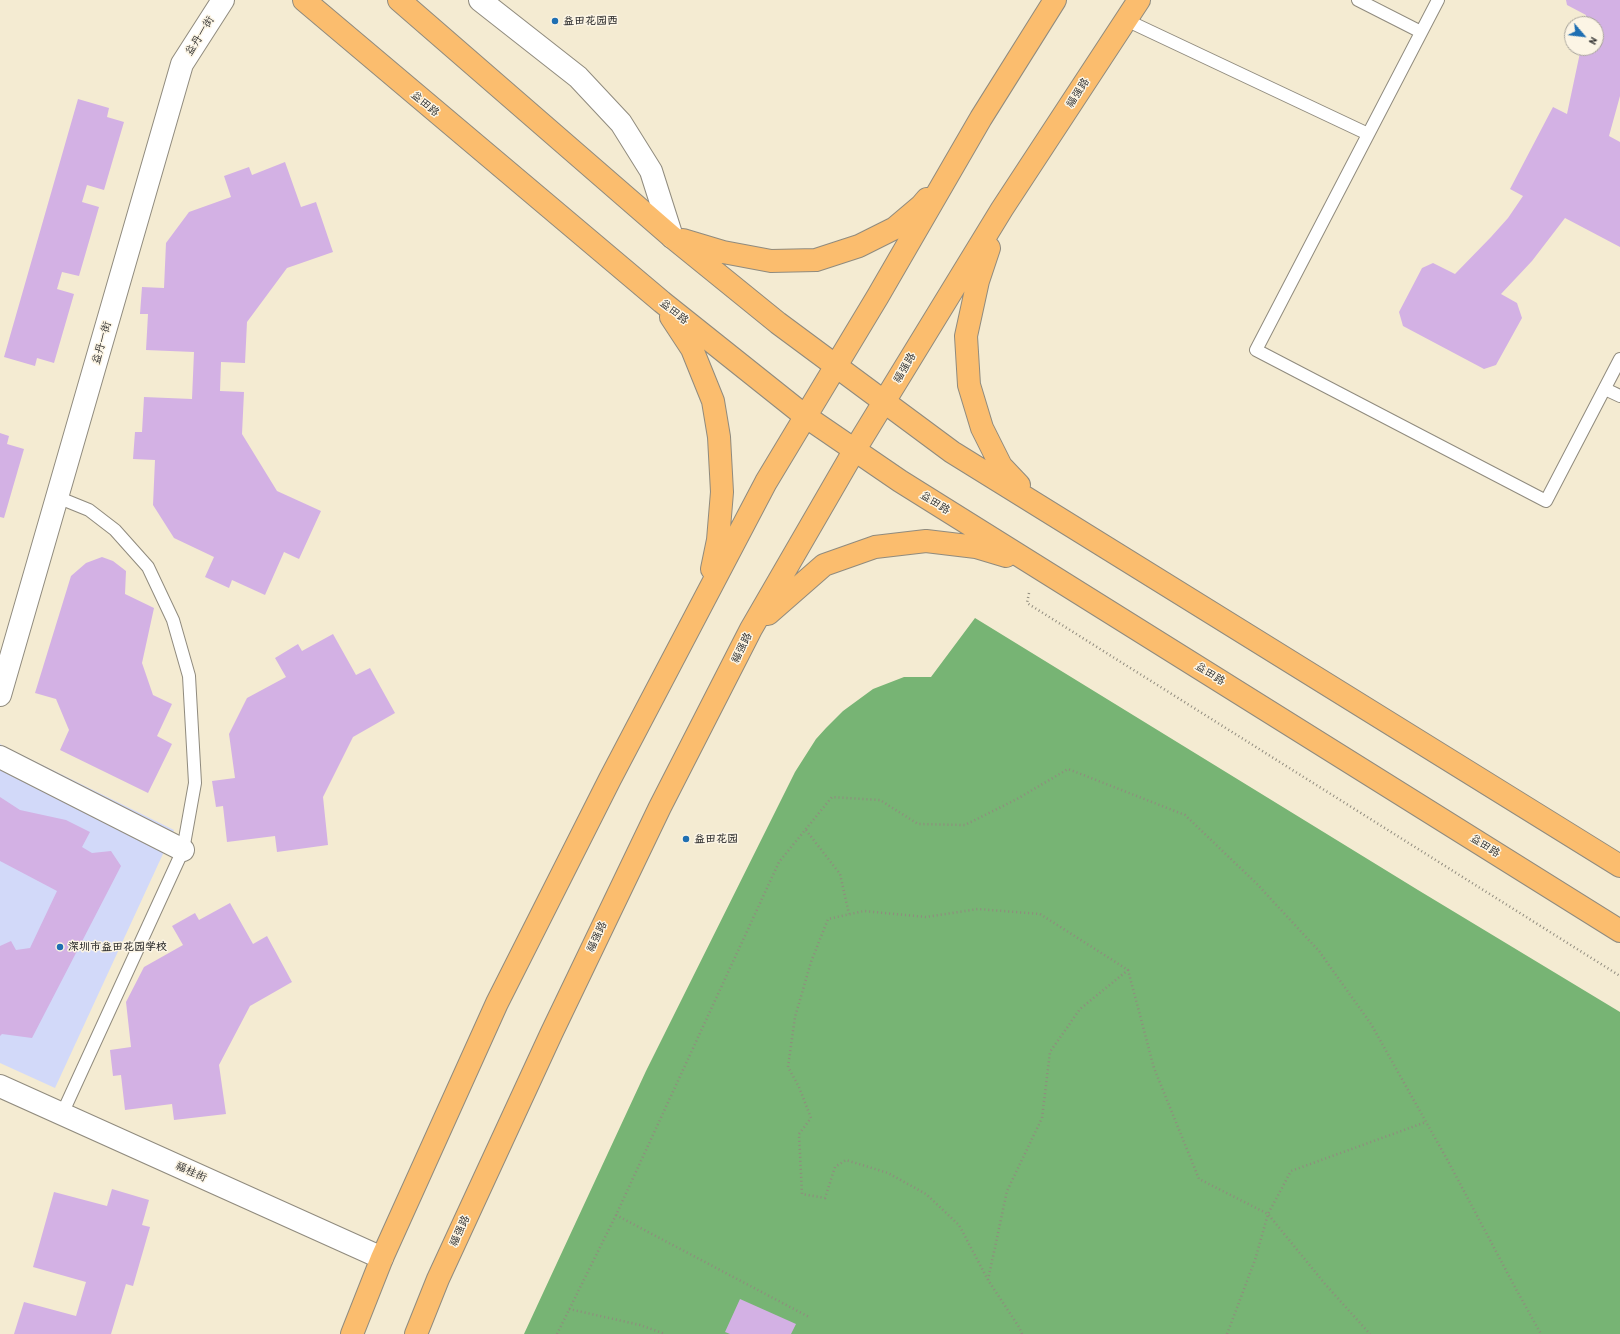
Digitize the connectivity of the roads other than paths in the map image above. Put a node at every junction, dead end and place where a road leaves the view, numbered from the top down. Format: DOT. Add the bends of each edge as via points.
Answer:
graph roads {
  1 [pos="223,0"];
  2 [pos="304,0"];
  3 [pos="399,0"];
  4 [pos="480,0"];
  5 [pos="1055,0"];
  6 [pos="1139,0"];
  7 [pos="1358,0"];
  8 [pos="1438,0"];
  9 [pos="1126,20"];
  10 [pos="1421,32"];
  11 [pos="1368,134"];
  12 [pos="951,171"];
  13 [pos="1002,209"];
  14 [pos="672,237"];
  15 [pos="662,302"];
  16 [pos="1620,359"];
  17 [pos="836,366"];
  18 [pos="1605,389"];
  19 [pos="1620,396"];
  20 [pos="884,402"];
  21 [pos="805,416"];
  22 [pos="854,451"];
  23 [pos="57,497"];
  24 [pos="1039,506"];
  25 [pos="1035,565"];
  26 [pos="707,592"];
  27 [pos="751,629"];
  28 [pos="0,695"];
  29 [pos="0,757"];
  30 [pos="183,850"];
  31 [pos="1620,866"];
  32 [pos="1620,931"];
  33 [pos="0,1086"];
  34 [pos="62,1114"];
  35 [pos="382,1258"];
  36 [pos="352,1334"];
  37 [pos="416,1334"];
  1 -- 23 [label="street, 益丹一街" via="182,64"];
  2 -- 15 [label="main road, 益田路"];
  3 -- 14 [label="main road"];
  4 -- 14 [label="street" via="578,77 621,123 651,171"];
  5 -- 12 [label="main road"];
  6 -- 9 [label="main road, 福强路"];
  7 -- 10 [label="lane"];
  8 -- 10 [label="lane"];
  9 -- 11 [label="lane"];
  9 -- 13 [label="main road, 福强路"];
  10 -- 11 [label="lane"];
  11 -- 18 [label="lane" via="1256,350 1546,501"];
  12 -- 14 [label="main road" via="922,206 895,228 859,246 816,260 771,261 723,252"];
  12 -- 17 [label="main road"];
  13 -- 20 [label="main road, 福强路"];
  13 -- 24 [label="main road" via="978,281 966,336 969,385 982,428 1001,466"];
  14 -- 17 [label="main road" via="778,323"];
  15 -- 21 [label="main road, 益田路"];
  15 -- 26 [label="main road" via="692,349 713,401 719,437 722,492 718,540"];
  16 -- 18 [label="lane"];
  17 -- 20 [label="main road"];
  17 -- 21 [label="main road"];
  18 -- 19 [label="lane"];
  20 -- 22 [label="main road, 福强路"];
  20 -- 24 [label="main road" via="952,452"];
  21 -- 22 [label="main road, 益田路"];
  21 -- 26 [label="main road"];
  22 -- 25 [label="main road, 益田路"];
  22 -- 27 [label="main road, 福强路"];
  23 -- 28 [label="street, 益丹一街"];
  23 -- 30 [label="lane" via="89,510 116,530 148,567 173,620 189,676 196,783"];
  24 -- 31 [label="main road"];
  25 -- 27 [label="main road" via="976,546 926,541 876,547 824,565"];
  25 -- 32 [label="main road, 益田路"];
  26 -- 35 [label="main road" via="497,1003"];
  27 -- 37 [label="main road, 福强路" via="660,807 552,1032 438,1279"];
  29 -- 30 [label="street"];
  30 -- 34 [label="lane"];
  33 -- 34 [label="street, 福桂街"];
  34 -- 35 [label="street, 福桂街"];
  35 -- 36 [label="main road"];
}
